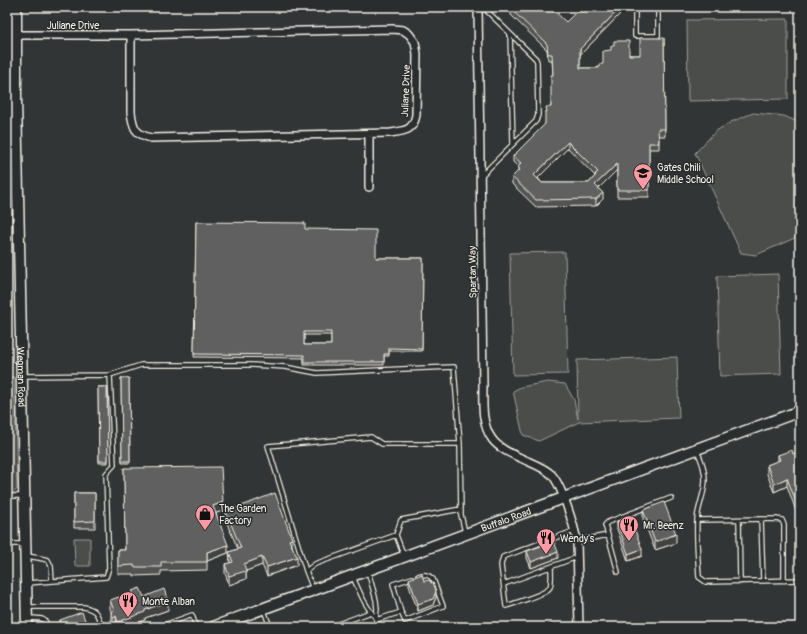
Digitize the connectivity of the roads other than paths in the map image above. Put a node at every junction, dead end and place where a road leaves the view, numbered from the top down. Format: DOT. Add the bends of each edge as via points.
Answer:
graph roads {
  1 [pos="16,7"];
  2 [pos="478,7"];
  3 [pos="483,7"];
  4 [pos="635,7"];
  5 [pos="658,7"];
  6 [pos="510,34"];
  7 [pos="16,35"];
  8 [pos="131,35"];
  9 [pos="12,99"];
  10 [pos="369,134"];
  11 [pos="513,143"];
  12 [pos="480,177"];
  13 [pos="369,187"];
  14 [pos="110,374"];
  15 [pos="22,376"];
  16 [pos="800,411"];
  17 [pos="460,444"];
  18 [pos="696,450"];
  19 [pos="7,496"];
  20 [pos="24,496"];
  21 [pos="564,498"];
  22 [pos="671,498"];
  23 [pos="461,509"];
  24 [pos="761,519"];
  25 [pos="697,520"];
  26 [pos="739,520"];
  27 [pos="574,531"];
  28 [pos="396,534"];
  29 [pos="466,534"];
  30 [pos="608,535"];
  31 [pos="577,541"];
  32 [pos="7,544"];
  33 [pos="26,544"];
  34 [pos="26,556"];
  35 [pos="404,557"];
  36 [pos="577,557"];
  37 [pos="551,567"];
  38 [pos="368,570"];
  39 [pos="306,571"];
  40 [pos="618,572"];
  41 [pos="352,576"];
  42 [pos="800,580"];
  43 [pos="52,581"];
  44 [pos="763,581"];
  45 [pos="784,581"];
  46 [pos="740,582"];
  47 [pos="26,583"];
  48 [pos="504,584"];
  49 [pos="313,590"];
  50 [pos="26,607"];
  51 [pos="263,608"];
  52 [pos="370,612"];
  53 [pos="401,612"];
  54 [pos="376,619"];
  55 [pos="27,623"];
  56 [pos="48,627"];
  57 [pos="102,627"];
  58 [pos="159,627"];
  59 [pos="196,627"];
  60 [pos="213,627"];
  61 [pos="270,627"];
  62 [pos="330,627"];
  63 [pos="377,627"];
  64 [pos="549,627"];
  65 [pos="554,627"];
  66 [pos="578,627"];
  1 -- 7 [label="main road, Wegman Road"];
  2 -- 12 [label="street, Spartan Way"];
  3 -- 6 [label="lane"];
  4 -- 5 [label="lane" via="635,36 658,36"];
  6 -- 11 [label="lane"];
  6 -- 11 [label="lane" via="537,62 537,119"];
  7 -- 8 [label="street, Juliane Drive"];
  7 -- 9 [label="main road, Wegman Road"];
  8 -- 10 [label="street, Juliane Drive" via="132,123 136,131 143,136 151,138"];
  8 -- 10 [label="street, Juliane Drive" via="403,30 414,42 417,54 414,122 405,132"];
  9 -- 15 [label="main road, Wegman Road"];
  10 -- 13 [label="street"];
  11 -- 12 [label="lane"];
  12 -- 21 [label="street, Spartan Way" via="485,424 491,438 499,446 552,475"];
  14 -- 15 [label="lane"];
  14 -- 17 [label="lane" via="141,365 252,365 285,367 317,373 454,367"];
  14 -- 43 [label="lane" via="114,465 106,474 109,568 106,577"];
  15 -- 20 [label="main road, Wegman Road"];
  16 -- 18 [label="main road, Buffalo Road"];
  17 -- 23 [label="lane"];
  17 -- 39 [label="lane" via="382,444 371,437 268,446"];
  18 -- 21 [label="main road, Buffalo Road"];
  18 -- 25 [label="lane" via="705,473"];
  19 -- 20 [label="lane"];
  20 -- 33 [label="main road, Wegman Road"];
  21 -- 27 [label="street, Spartan Way"];
  21 -- 29 [label="main road, Buffalo Road"];
  22 -- 30 [label="lane" via="608,522 605,525"];
  23 -- 28 [label="lane" via="401,520"];
  23 -- 29 [label="lane"];
  24 -- 26 [label="lane"];
  24 -- 44 [label="lane"];
  24 -- 45 [label="lane" via="782,520 784,525"];
  25 -- 26 [label="lane"];
  25 -- 46 [label="lane" via="699,577 706,582"];
  26 -- 46 [label="lane"];
  27 -- 31 [label="street, Spartan Way"];
  27 -- 48 [label="lane" via="503,557 500,565"];
  28 -- 35 [label="lane"];
  28 -- 39 [label="lane" via="316,564"];
  29 -- 35 [label="main road, Buffalo Road"];
  30 -- 31 [label="lane"];
  30 -- 40 [label="lane"];
  31 -- 36 [label="street, Spartan Way"];
  32 -- 33 [label="lane"];
  33 -- 34 [label="main road, Wegman Road"];
  34 -- 43 [label="lane" via="48,560"];
  34 -- 47 [label="main road, Wegman Road"];
  35 -- 38 [label="main road, Buffalo Road"];
  36 -- 37 [label="lane"];
  36 -- 66 [label="street, Spartan Way"];
  37 -- 48 [label="lane"];
  37 -- 48 [label="lane" via="549,589 506,606"];
  38 -- 41 [label="main road, Buffalo Road"];
  38 -- 54 [label="lane" via="376,600"];
  39 -- 49 [label="lane"];
  41 -- 49 [label="main road, Buffalo Road"];
  41 -- 52 [label="lane"];
  42 -- 45 [label="lane"];
  43 -- 47 [label="lane"];
  44 -- 45 [label="lane"];
  44 -- 46 [label="lane"];
  47 -- 50 [label="main road, Wegman Road"];
  49 -- 51 [label="main road, Buffalo Road"];
  50 -- 55 [label="main road, Wegman Road"];
  50 -- 57 [label="lane" via="92,609 96,612"];
  51 -- 60 [label="main road, Buffalo Road"];
  51 -- 61 [label="lane"];
  52 -- 54 [label="lane"];
  52 -- 62 [label="lane"];
  53 -- 53 [label="lane" via="393,584 422,575 430,576 443,606 405,621"];
  53 -- 54 [label="lane"];
  54 -- 63 [label="lane"];
  55 -- 56 [label="lane" via="44,619"];
  58 -- 59 [label="lane" via="192,615"];
  64 -- 65 [label="lane"];
}
